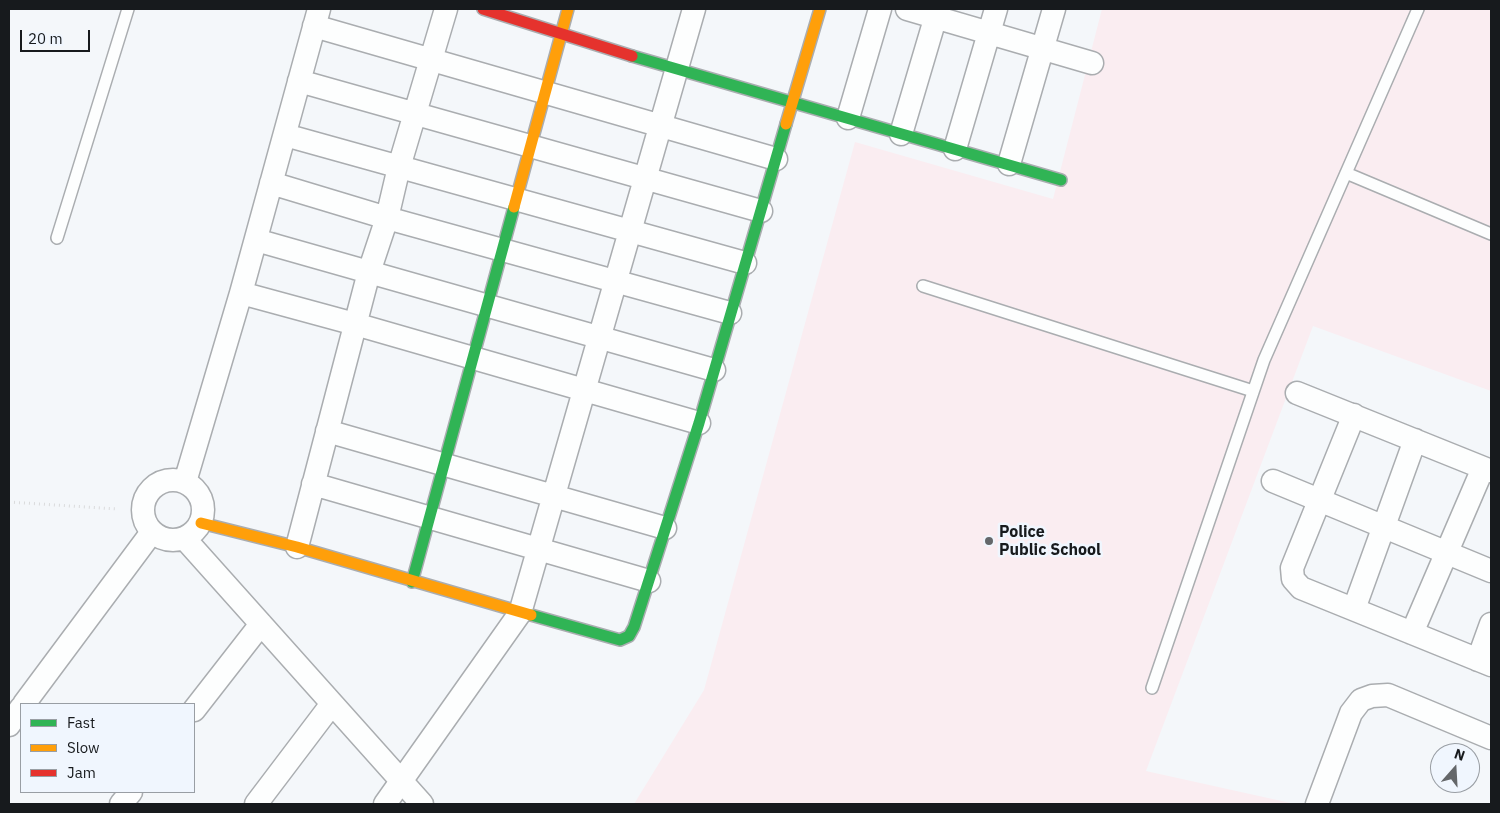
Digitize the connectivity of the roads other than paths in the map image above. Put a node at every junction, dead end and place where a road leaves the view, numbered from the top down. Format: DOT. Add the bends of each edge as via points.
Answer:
graph roads {
  1 [pos="128,9"];
  2 [pos="446,9"];
  3 [pos="483,9"];
  4 [pos="568,9"];
  5 [pos="694,9"];
  6 [pos="820,9"];
  7 [pos="880,9"];
  8 [pos="907,9"];
  9 [pos="996,9"];
  10 [pos="1054,9"];
  11 [pos="1418,9"];
  12 [pos="936,13"];
  13 [pos="317,17"];
  14 [pos="989,32"];
  15 [pos="561,33"];
  16 [pos="1042,48"];
  17 [pos="433,59"];
  18 [pos="1092,63"];
  19 [pos="676,70"];
  20 [pos="299,81"];
  21 [pos="545,92"];
  22 [pos="794,102"];
  23 [pos="416,113"];
  24 [pos="848,118"];
  25 [pos="660,126"];
  26 [pos="902,134"];
  27 [pos="285,135"];
  28 [pos="531,146"];
  29 [pos="955,149"];
  30 [pos="776,159"];
  31 [pos="1009,164"];
  32 [pos="399,167"];
  33 [pos="1346,173"];
  34 [pos="645,178"];
  35 [pos="1061,180"];
  36 [pos="271,184"];
  37 [pos="516,200"];
  38 [pos="761,211"];
  39 [pos="387,218"];
  40 [pos="630,231"];
  41 [pos="1491,234"];
  42 [pos="57,238"];
  43 [pos="256,240"];
  44 [pos="502,249"];
  45 [pos="745,263"];
  46 [pos="369,272"];
  47 [pos="616,281"];
  48 [pos="922,286"];
  49 [pos="241,294"];
  50 [pos="487,305"];
  51 [pos="730,313"];
  52 [pos="355,324"];
  53 [pos="599,337"];
  54 [pos="472,359"];
  55 [pos="714,370"];
  56 [pos="584,390"];
  57 [pos="1253,391"];
  58 [pos="1297,393"];
  59 [pos="1354,415"];
  60 [pos="699,423"];
  61 [pos="327,431"];
  62 [pos="1415,440"];
  63 [pos="444,465"];
  64 [pos="1487,469"];
  65 [pos="1273,481"];
  66 [pos="184,482"];
  67 [pos="312,484"];
  68 [pos="554,496"];
  69 [pos="1319,501"];
  70 [pos="429,518"];
  71 [pos="201,523"];
  72 [pos="1383,526"];
  73 [pos="665,528"];
  74 [pos="152,532"];
  75 [pos="185,539"];
  76 [pos="297,547"];
  77 [pos="538,550"];
  78 [pos="1446,553"];
  79 [pos="1491,571"];
  80 [pos="649,581"];
  81 [pos="412,582"];
  82 [pos="1354,610"];
  83 [pos="520,612"];
  84 [pos="261,624"];
  85 [pos="1491,624"];
  86 [pos="1412,633"];
  87 [pos="1484,663"];
  88 [pos="1152,688"];
  89 [pos="25,703"];
  90 [pos="331,704"];
  91 [pos="20,709"];
  92 [pos="195,709"];
  93 [pos="9,725"];
  94 [pos="1491,738"];
  95 [pos="401,781"];
  96 [pos="129,793"];
  97 [pos="121,804"];
  98 [pos="256,804"];
  99 [pos="385,804"];
  100 [pos="422,804"];
  101 [pos="1318,804"];
  1 -- 42 [label="lane"];
  2 -- 17 [label="street"];
  3 -- 15 [label="street"];
  4 -- 15 [label="street"];
  5 -- 19 [label="street"];
  6 -- 22 [label="street"];
  7 -- 24 [label="street"];
  8 -- 12 [label="street"];
  9 -- 14 [label="street"];
  10 -- 16 [label="street"];
  11 -- 33 [label="lane"];
  12 -- 14 [label="street"];
  12 -- 26 [label="street"];
  13 -- 17 [label="street"];
  13 -- 20 [label="street"];
  14 -- 16 [label="street"];
  14 -- 29 [label="street"];
  15 -- 19 [label="street"];
  15 -- 21 [label="street"];
  16 -- 18 [label="street"];
  16 -- 31 [label="street"];
  17 -- 21 [label="street"];
  17 -- 23 [label="street"];
  19 -- 22 [label="street"];
  19 -- 25 [label="street"];
  20 -- 23 [label="street"];
  20 -- 27 [label="street"];
  21 -- 25 [label="street"];
  21 -- 28 [label="street"];
  22 -- 24 [label="street"];
  22 -- 30 [label="street"];
  23 -- 28 [label="street"];
  23 -- 32 [label="street"];
  24 -- 26 [label="street"];
  25 -- 30 [label="street"];
  25 -- 34 [label="street"];
  26 -- 29 [label="street"];
  27 -- 32 [label="street"];
  27 -- 36 [label="street"];
  28 -- 34 [label="street"];
  28 -- 37 [label="street"];
  29 -- 31 [label="street"];
  30 -- 38 [label="street"];
  31 -- 35 [label="street"];
  32 -- 37 [label="street"];
  32 -- 39 [label="street"];
  33 -- 41 [label="lane"];
  33 -- 57 [label="lane"];
  34 -- 38 [label="street"];
  34 -- 40 [label="street"];
  36 -- 39 [label="street"];
  36 -- 43 [label="street"];
  37 -- 40 [label="street"];
  37 -- 44 [label="street"];
  38 -- 45 [label="street"];
  39 -- 44 [label="street"];
  39 -- 46 [label="street"];
  40 -- 45 [label="street"];
  40 -- 47 [label="street"];
  43 -- 46 [label="street"];
  43 -- 49 [label="street"];
  44 -- 47 [label="street"];
  44 -- 50 [label="street"];
  45 -- 51 [label="street"];
  46 -- 50 [label="street"];
  46 -- 52 [label="street"];
  47 -- 51 [label="street"];
  47 -- 53 [label="street"];
  48 -- 57 [label="lane"];
  49 -- 52 [label="street"];
  49 -- 66 [label="street"];
  50 -- 53 [label="street"];
  50 -- 54 [label="street"];
  51 -- 55 [label="street"];
  52 -- 54 [label="street"];
  52 -- 61 [label="street"];
  53 -- 55 [label="street"];
  53 -- 56 [label="street"];
  54 -- 56 [label="street"];
  54 -- 63 [label="street"];
  55 -- 60 [label="street"];
  56 -- 60 [label="street"];
  56 -- 68 [label="street"];
  57 -- 88 [label="lane"];
  58 -- 59 [label="street"];
  59 -- 62 [label="street"];
  59 -- 69 [label="street"];
  60 -- 73 [label="street"];
  61 -- 63 [label="street"];
  61 -- 67 [label="street"];
  62 -- 64 [label="street"];
  62 -- 72 [label="street"];
  63 -- 68 [label="street"];
  63 -- 70 [label="street"];
  64 -- 78 [label="street"];
  65 -- 69 [label="street"];
  66 -- 71 [label="street" via="197,492 203,507"];
  66 -- 74 [label="street" via="161,482 144,498 142,510 146,527"];
  67 -- 70 [label="street"];
  67 -- 76 [label="street"];
  68 -- 73 [label="street"];
  68 -- 77 [label="street"];
  69 -- 72 [label="street"];
  69 -- 82 [label="street" via="1292,568 1293,579 1301,588"];
  70 -- 77 [label="street"];
  70 -- 81 [label="street"];
  71 -- 75 [label="street"];
  71 -- 76 [label="street"];
  72 -- 78 [label="street"];
  72 -- 82 [label="street"];
  73 -- 80 [label="street"];
  74 -- 75 [label="street" via="172,542"];
  74 -- 89 [label="street"];
  75 -- 84 [label="street"];
  76 -- 81 [label="street"];
  77 -- 80 [label="street"];
  77 -- 83 [label="street"];
  78 -- 79 [label="street"];
  78 -- 86 [label="street"];
  80 -- 83 [label="street" via="634,627 629,636 620,640"];
  81 -- 83 [label="street"];
  82 -- 86 [label="street"];
  83 -- 95 [label="street"];
  84 -- 90 [label="street"];
  84 -- 92 [label="street"];
  85 -- 87 [label="street"];
  86 -- 87 [label="street"];
  90 -- 95 [label="street"];
  90 -- 98 [label="street"];
  91 -- 93 [label="street"];
  94 -- 101 [label="street" via="1388,695 1361,700 1351,713"];
  95 -- 99 [label="street"];
  95 -- 100 [label="street"];
  96 -- 97 [label="street"];
}
